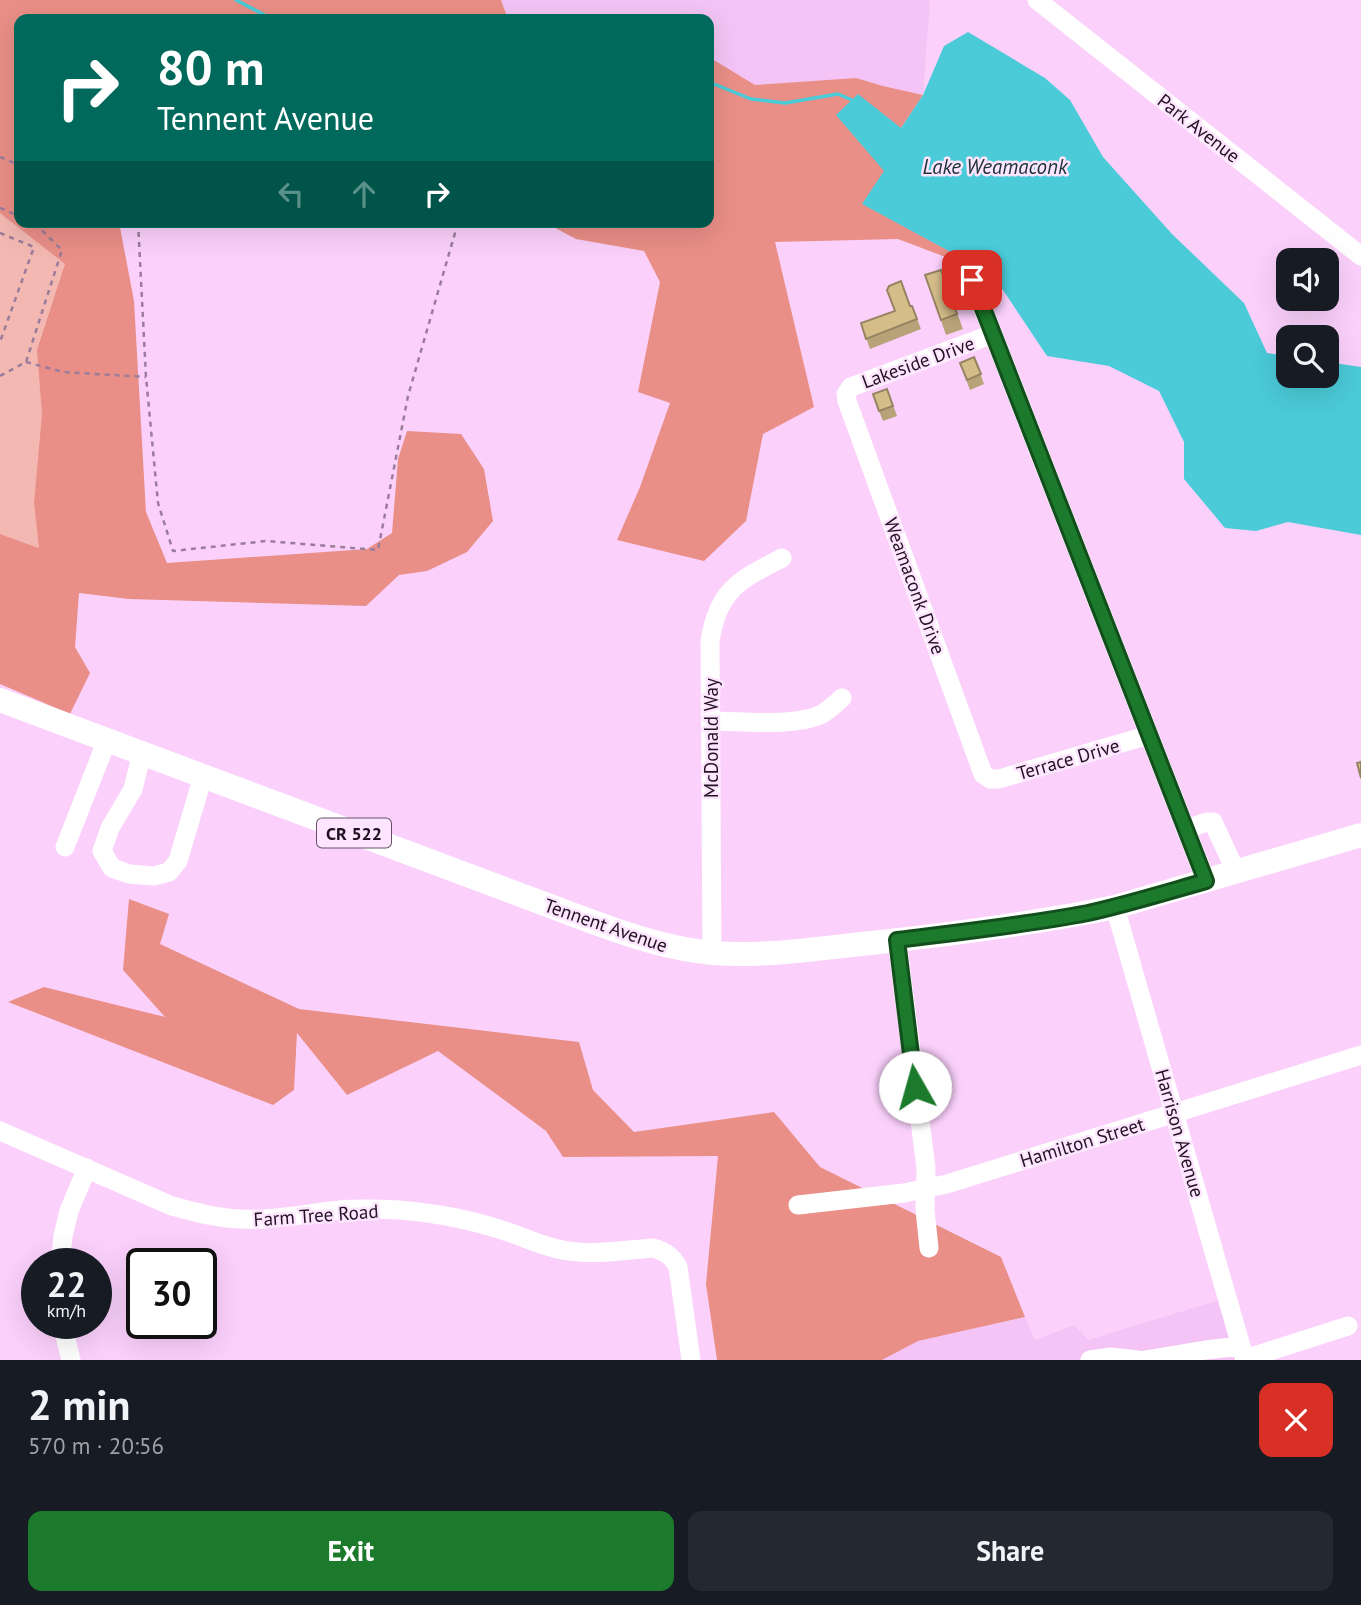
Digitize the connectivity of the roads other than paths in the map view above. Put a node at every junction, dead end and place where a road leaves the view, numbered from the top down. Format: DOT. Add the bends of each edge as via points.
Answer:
graph roads {
  1 [pos="1037,0"];
  2 [pos="1361,256"];
  3 [pos="972,280"];
  4 [pos="993,334"];
  5 [pos="846,394"];
  6 [pos="782,558"];
  7 [pos="842,698"];
  8 [pos="0,700"];
  9 [pos="710,721"];
  10 [pos="1149,735"];
  11 [pos="107,740"];
  12 [pos="142,753"];
  13 [pos="203,776"];
  14 [pos="986,778"];
  15 [pos="1186,829"];
  16 [pos="1361,835"];
  17 [pos="65,847"];
  18 [pos="1236,872"];
  19 [pos="1206,881"];
  20 [pos="1115,907"];
  21 [pos="897,940"];
  22 [pos="712,953"];
  23 [pos="1361,1055"];
  24 [pos="1175,1112"];
  25 [pos="0,1131"];
  26 [pos="87,1168"];
  27 [pos="925,1188"];
  28 [pos="798,1205"];
  29 [pos="62,1248"];
  30 [pos="929,1248"];
  31 [pos="1348,1326"];
  32 [pos="66,1339"];
  33 [pos="1244,1355"];
  34 [pos="71,1360"];
  35 [pos="691,1360"];
  36 [pos="1090,1360"];
  37 [pos="1138,1360"];
  38 [pos="1145,1360"];
  1 -- 2 [label="street, Park Avenue"];
  3 -- 4 [label="street"];
  4 -- 5 [label="street, Lakeside Drive" via="851,387"];
  4 -- 10 [label="street"];
  5 -- 14 [label="street, Weamaconk Drive"];
  6 -- 9 [label="street, McDonald Way" via="737,584 717,611 710,641"];
  7 -- 9 [label="street" via="824,713 791,722"];
  8 -- 11 [label="main road, Tennent Avenue / CR 522"];
  9 -- 22 [label="street, McDonald Way"];
  10 -- 14 [label="street, Terrace Drive" via="999,779"];
  10 -- 15 [label="street"];
  11 -- 12 [label="main road, Tennent Avenue / CR 522"];
  11 -- 17 [label="street"];
  12 -- 13 [label="main road, Tennent Avenue / CR 522"];
  12 -- 13 [label="street" via="133,789 102,851 112,868 155,876 169,872 178,861"];
  13 -- 22 [label="main road, Tennent Avenue / CR 522" via="640,939"];
  15 -- 18 [label="street" via="1213,822"];
  15 -- 19 [label="street"];
  16 -- 18 [label="main road, Tennent Avenue / CR 522"];
  18 -- 19 [label="main road, Tennent Avenue / CR 522"];
  19 -- 20 [label="main road, Tennent Avenue / CR 522"];
  20 -- 21 [label="main road, Tennent Avenue / CR 522"];
  20 -- 24 [label="street, Harrison Avenue"];
  21 -- 22 [label="main road, Tennent Avenue / CR 522" via="780,953"];
  21 -- 27 [label="street"];
  23 -- 24 [label="street, Hamilton Street"];
  24 -- 27 [label="street, Hamilton Street"];
  24 -- 33 [label="street, Harrison Avenue"];
  25 -- 26 [label="street, Farm Tree Road"];
  26 -- 29 [label="street" via="69,1211"];
  26 -- 35 [label="street, Farm Tree Road" via="172,1206 221,1218 400,1210 469,1220 564,1251 653,1248 666,1252 678,1267"];
  27 -- 28 [label="street, Hamilton Street"];
  27 -- 30 [label="street"];
  31 -- 33 [label="street"];
  32 -- 34 [label="street"];
  33 -- 38 [label="street"];
  36 -- 37 [label="street"];
}
